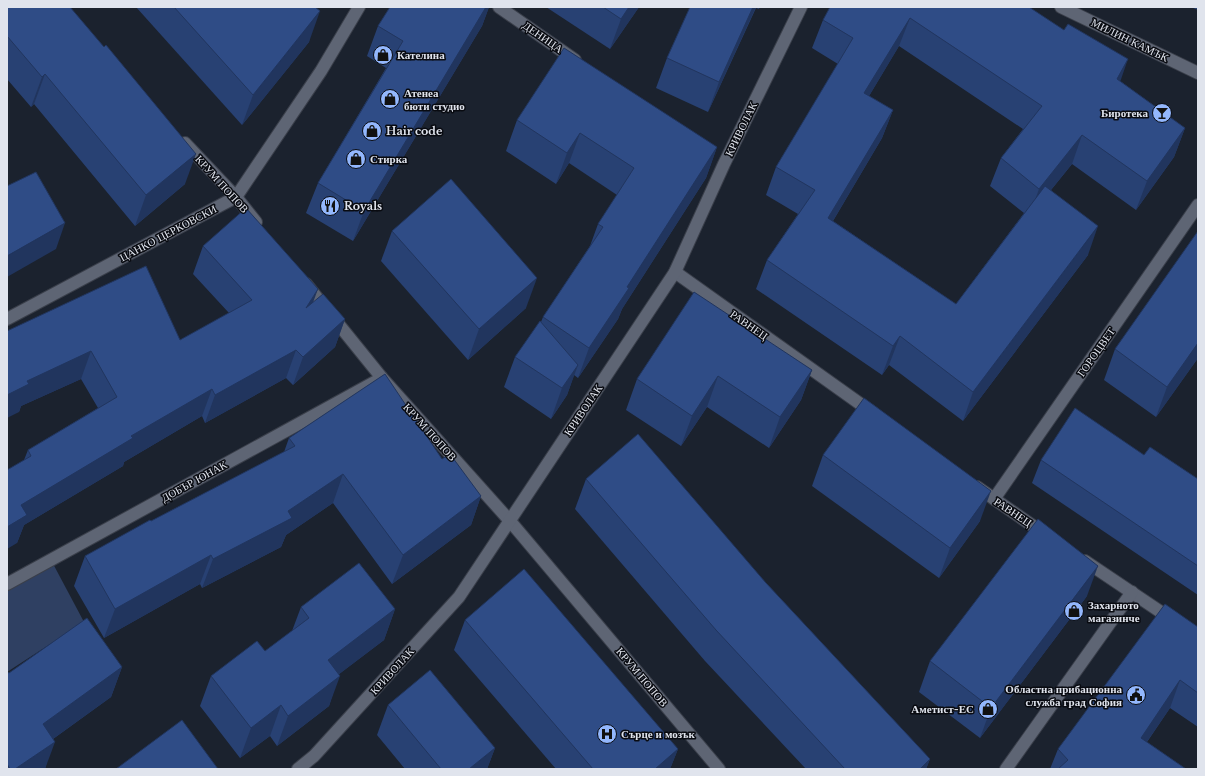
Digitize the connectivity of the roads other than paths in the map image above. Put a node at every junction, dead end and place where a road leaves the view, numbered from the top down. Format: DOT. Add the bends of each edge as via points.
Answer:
graph roads {
  1 [pos="359,7"];
  2 [pos="499,7"];
  3 [pos="801,7"];
  4 [pos="1062,7"];
  5 [pos="582,65"];
  6 [pos="1198,73"];
  7 [pos="177,134"];
  8 [pos="236,197"];
  9 [pos="1198,205"];
  10 [pos="265,233"];
  11 [pos="675,272"];
  12 [pos="299,276"];
  13 [pos="7,319"];
  14 [pos="382,378"];
  15 [pos="883,420"];
  16 [pos="968,480"];
  17 [pos="994,499"];
  18 [pos="510,520"];
  19 [pos="1053,539"];
  20 [pos="1073,552"];
  21 [pos="7,584"];
  22 [pos="1132,592"];
  23 [pos="1198,637"];
  24 [pos="298,769"];
  25 [pos="718,769"];
  26 [pos="1006,769"];
  1 -- 8 [label="street, ЦАНКО ЦЕРКОВСКИ" via="321,71"];
  2 -- 5 [label="street, ДЕНИЦА"];
  3 -- 11 [label="street, КРИВОЛАК" via="721,162"];
  4 -- 6 [label="street, МИЛИН КАМЪК"];
  7 -- 8 [label="street, КРУМ ПОПОВ"];
  8 -- 10 [label="street, КРУМ ПОПОВ"];
  8 -- 13 [label="street, ЦАНКО ЦЕРКОВСКИ"];
  9 -- 17 [label="street, ГОРОЦВЕТ"];
  11 -- 15 [label="street, РАВНЕЦ"];
  11 -- 18 [label="street, КРИВОЛАК"];
  12 -- 14 [label="street, КРУМ ПОПОВ"];
  14 -- 18 [label="street, КРУМ ПОПОВ"];
  14 -- 21 [label="street, ДОБЪР ЮНАК"];
  16 -- 17 [label="street, РАВНЕЦ"];
  17 -- 19 [label="street, РАВНЕЦ"];
  18 -- 24 [label="street, КРИВОЛАК" via="459,597 314,756"];
  18 -- 25 [label="street, КРУМ ПОПОВ"];
  20 -- 22 [label="street"];
  22 -- 23 [label="street"];
  22 -- 26 [label="street"];
}
